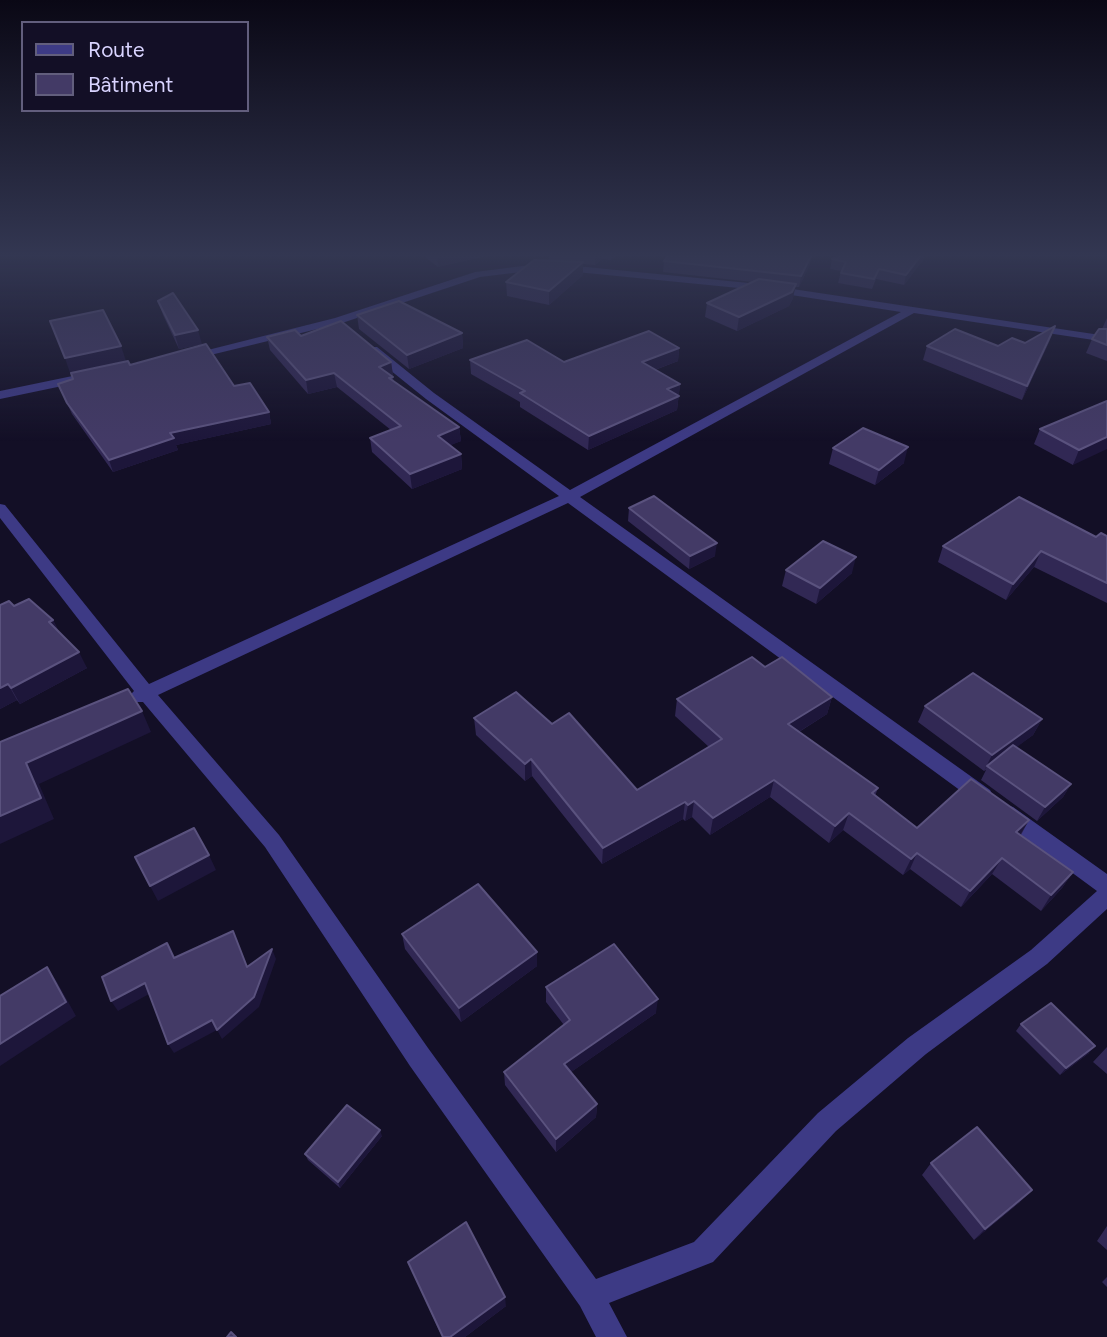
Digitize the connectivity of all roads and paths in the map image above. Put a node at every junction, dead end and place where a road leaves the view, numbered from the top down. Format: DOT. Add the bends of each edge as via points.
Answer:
graph roads {
  1 [pos="352,316"];
  2 [pos="901,316"];
  3 [pos="962,316"];
  4 [pos="338,321"];
  5 [pos="1107,339"];
  6 [pos="176,359"];
  7 [pos="95,376"];
  8 [pos="0,395"];
  9 [pos="569,497"];
  10 [pos="0,508"];
  11 [pos="146,692"];
  12 [pos="122,704"];
  13 [pos="1107,886"];
  14 [pos="1107,895"];
  15 [pos="590,1296"];
  16 [pos="611,1337"];
  1 -- 4 [label="street"];
  2 -- 9 [label="street"];
  3 -- 5 [label="street"];
  4 -- 6 [label="street"];
  4 -- 9 [label="street" via="430,396"];
  7 -- 8 [label="street"];
  9 -- 11 [label="street"];
  9 -- 13 [label="street"];
  10 -- 11 [label="street"];
  11 -- 12 [label="street"];
  11 -- 15 [label="street" via="272,841"];
  14 -- 15 [label="street" via="1039,957 917,1046 827,1122 703,1252"];
  15 -- 16 [label="street"];
}
